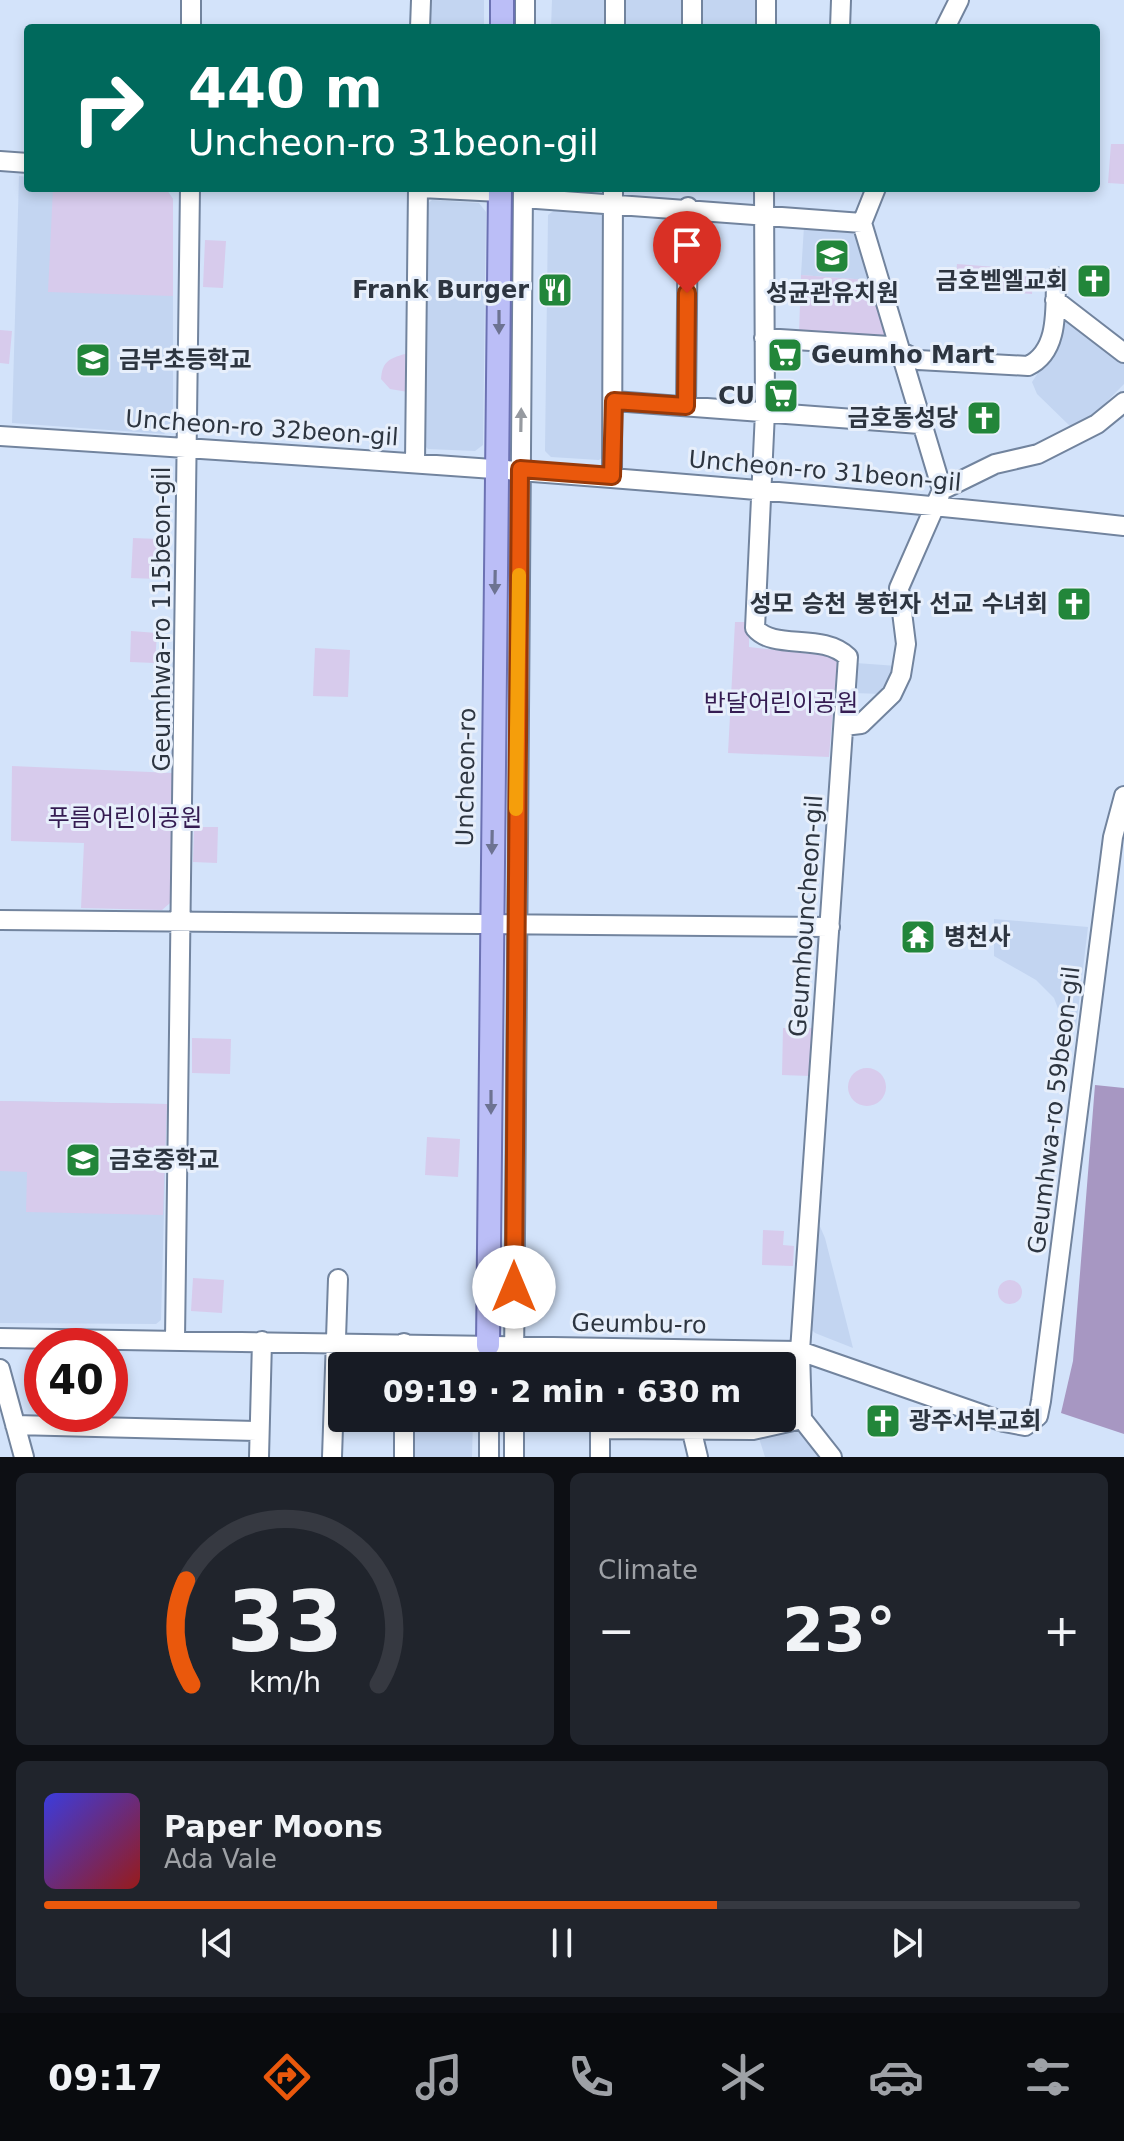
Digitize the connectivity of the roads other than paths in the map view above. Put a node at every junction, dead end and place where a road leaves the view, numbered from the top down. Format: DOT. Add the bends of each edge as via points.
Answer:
graph roads {
  1 [pos="191,0"];
  2 [pos="421,0"];
  3 [pos="502,0"];
  4 [pos="525,0"];
  5 [pos="615,0"];
  6 [pos="692,0"];
  7 [pos="766,0"];
  8 [pos="841,0"];
  9 [pos="959,0"];
  10 [pos="191,24"];
  11 [pos="420,24"];
  12 [pos="502,24"];
  13 [pos="525,24"];
  14 [pos="615,24"];
  15 [pos="692,24"];
  16 [pos="766,24"];
  17 [pos="840,24"];
  18 [pos="947,24"];
  19 [pos="0,161"];
  20 [pos="24,163"];
  21 [pos="190,192"];
  22 [pos="420,192"];
  23 [pos="500,192"];
  24 [pos="764,192"];
  25 [pos="874,192"];
  26 [pos="523,193"];
  27 [pos="613,196"];
  28 [pos="688,207"];
  29 [pos="765,213"];
  30 [pos="862,223"];
  31 [pos="1056,277"];
  32 [pos="1055,300"];
  33 [pos="764,338"];
  34 [pos="899,352"];
  35 [pos="1124,353"];
  36 [pos="614,401"];
  37 [pos="1124,402"];
  38 [pos="686,406"];
  39 [pos="765,412"];
  40 [pos="920,424"];
  41 [pos="0,436"];
  42 [pos="187,447"];
  43 [pos="415,462"];
  44 [pos="497,467"];
  45 [pos="520,469"];
  46 [pos="612,476"];
  47 [pos="762,488"];
  48 [pos="939,498"];
  49 [pos="1124,526"];
  50 [pos="844,726"];
  51 [pos="1124,796"];
  52 [pos="0,920"];
  53 [pos="181,921"];
  54 [pos="491,923"];
  55 [pos="515,923"];
  56 [pos="830,927"];
  57 [pos="338,1279"];
  58 [pos="0,1338"];
  59 [pos="175,1339"];
  60 [pos="262,1341"];
  61 [pos="335,1343"];
  62 [pos="404,1343"];
  63 [pos="513,1344"];
  64 [pos="800,1351"];
  65 [pos="404,1352"];
  66 [pos="467,1352"];
  67 [pos="488,1352"];
  68 [pos="495,1352"];
  69 [pos="513,1352"];
  70 [pos="568,1352"];
  71 [pos="767,1352"];
  72 [pos="0,1369"];
  73 [pos="802,1419"];
  74 [pos="796,1420"];
  75 [pos="15,1425"];
  76 [pos="1025,1426"];
  77 [pos="259,1431"];
  78 [pos="404,1432"];
  79 [pos="489,1432"];
  80 [pos="514,1432"];
  81 [pos="600,1432"];
  82 [pos="692,1432"];
  83 [pos="24,1457"];
  84 [pos="259,1457"];
  85 [pos="332,1457"];
  86 [pos="404,1457"];
  87 [pos="489,1457"];
  88 [pos="514,1457"];
  89 [pos="600,1457"];
  90 [pos="698,1457"];
  91 [pos="832,1457"];
  1 -- 10 [label="street"];
  2 -- 11 [label="street"];
  3 -- 12 [label="main road"];
  4 -- 13 [label="street"];
  5 -- 14 [label="street"];
  6 -- 15 [label="street"];
  7 -- 16 [label="street"];
  8 -- 17 [label="street"];
  9 -- 18 [label="street"];
  19 -- 20 [label="street"];
  21 -- 42 [label="street, Geumhwa-ro 115beon-gil"];
  22 -- 43 [label="street"];
  23 -- 44 [label="main road, Uncheon-ro, one-way"];
  24 -- 29 [label="street"];
  25 -- 30 [label="street"];
  26 -- 27 [label="street"];
  45 -- 26 [label="street, Uncheon-ro, one-way"];
  27 -- 28 [label="street"];
  27 -- 36 [label="street"];
  28 -- 29 [label="street"];
  28 -- 38 [label="street"];
  29 -- 30 [label="street"];
  29 -- 33 [label="street"];
  30 -- 34 [label="street"];
  31 -- 32 [label="street"];
  32 -- 34 [label="street" via="1051,338 1032,364 918,360"];
  32 -- 35 [label="street"];
  33 -- 34 [label="street" via="889,346"];
  33 -- 39 [label="street"];
  34 -- 40 [label="street"];
  36 -- 38 [label="street"];
  36 -- 46 [label="street"];
  37 -- 48 [label="street" via="1097,424 1038,454 995,464"];
  38 -- 39 [label="street"];
  39 -- 40 [label="street"];
  39 -- 47 [label="street"];
  40 -- 48 [label="street"];
  41 -- 42 [label="street, Uncheon-ro 32beon-gil"];
  42 -- 43 [label="street, Uncheon-ro 32beon-gil"];
  42 -- 53 [label="street, Geumhwa-ro 115beon-gil"];
  43 -- 44 [label="street, Uncheon-ro 32beon-gil"];
  44 -- 45 [label="street, Uncheon-ro 32beon-gil"];
  44 -- 54 [label="main road, Uncheon-ro, one-way"];
  45 -- 46 [label="street, Uncheon-ro 31beon-gil"];
  45 -- 55 [label="street, Uncheon-ro"];
  46 -- 47 [label="street, Uncheon-ro 31beon-gil"];
  47 -- 48 [label="street, Uncheon-ro 31beon-gil"];
  47 -- 50 [label="street, Geumhouncheon-gil" via="755,628 769,638 838,647 848,657"];
  48 -- 49 [label="street, Uncheon-ro 31beon-gil"];
  48 -- 50 [label="street" via="899,588 906,644 901,675 892,694 861,724"];
  50 -- 56 [label="street, Geumhouncheon-gil"];
  51 -- 76 [label="street, Geumhwa-ro 59beon-gil" via="1113,837 1041,1401 1038,1416"];
  52 -- 53 [label="street"];
  53 -- 54 [label="street"];
  53 -- 59 [label="street, Geumhwa-ro 115beon-gil"];
  54 -- 55 [label="street"];
  54 -- 67 [label="main road, Uncheon-ro, one-way"];
  55 -- 56 [label="street"];
  55 -- 63 [label="street, Uncheon-ro"];
  56 -- 64 [label="street, Geumhouncheon-gil"];
  57 -- 61 [label="street"];
  58 -- 59 [label="street, Geumbu-ro"];
  59 -- 60 [label="street, Geumbu-ro"];
  60 -- 61 [label="street, Geumbu-ro"];
  60 -- 77 [label="street"];
  61 -- 62 [label="street, Geumbu-ro"];
  61 -- 85 [label="street"];
  62 -- 65 [label="street"];
  62 -- 66 [label="street, Geumbu-ro"];
  63 -- 68 [label="street, Geumbu-ro"];
  63 -- 69 [label="street, Uncheon-ro"];
  63 -- 70 [label="street, Geumbu-ro"];
  64 -- 71 [label="street, Geumbu-ro"];
  64 -- 73 [label="street, Geumhouncheon-gil"];
  64 -- 76 [label="street, Geumbu-ro"];
  72 -- 75 [label="street"];
  73 -- 74 [label="street"];
  73 -- 91 [label="street"];
  75 -- 77 [label="street"];
  75 -- 83 [label="street"];
  77 -- 84 [label="street"];
  78 -- 86 [label="street"];
  79 -- 87 [label="street"];
  80 -- 88 [label="street"];
  81 -- 89 [label="street"];
  82 -- 90 [label="street"];
}
